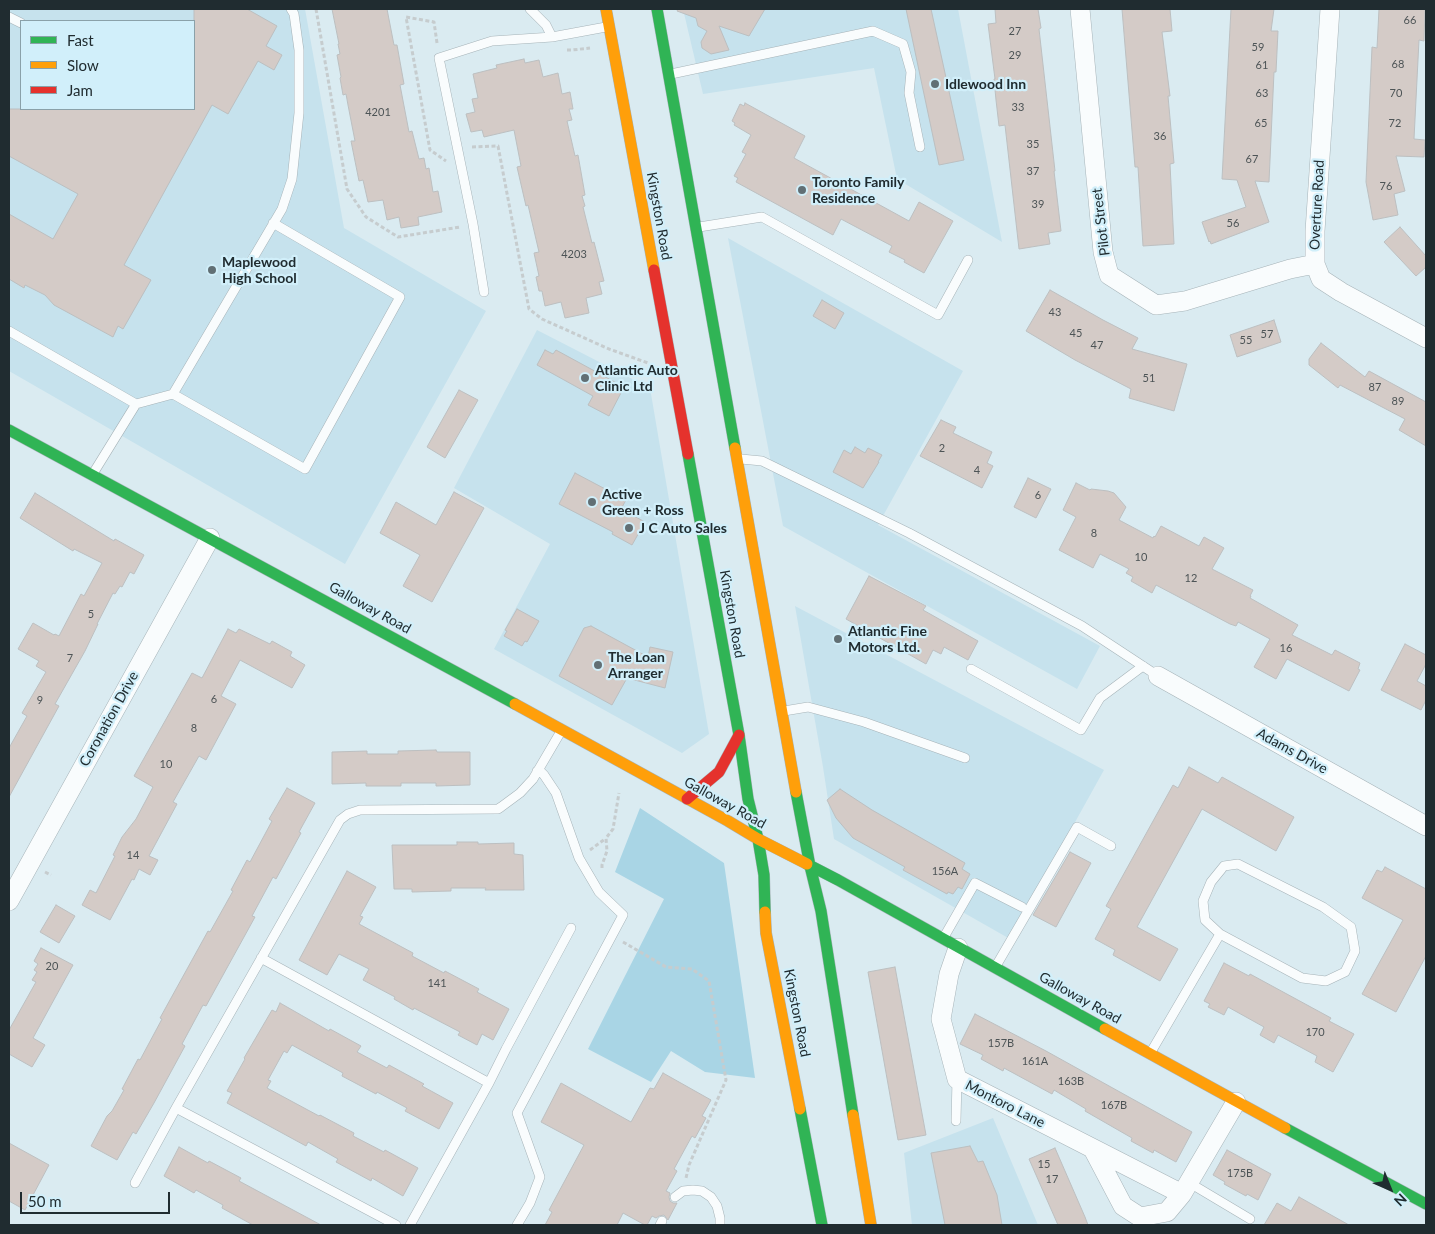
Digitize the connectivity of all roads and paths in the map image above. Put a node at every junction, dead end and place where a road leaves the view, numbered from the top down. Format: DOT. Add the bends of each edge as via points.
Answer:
graph roads {
  1 [pos="291,9"];
  2 [pos="316,9"];
  3 [pos="530,9"];
  4 [pos="606,9"];
  5 [pos="657,9"];
  6 [pos="1080,9"];
  7 [pos="1330,9"];
  8 [pos="609,27"];
  9 [pos="552,37"];
  10 [pos="437,43"];
  11 [pos="596,47"];
  12 [pos="563,49"];
  13 [pos="669,75"];
  14 [pos="471,147"];
  15 [pos="920,147"];
  16 [pos="451,164"];
  17 [pos="273,223"];
  18 [pos="462,226"];
  19 [pos="696,228"];
  20 [pos="968,260"];
  21 [pos="1315,264"];
  22 [pos="484,292"];
  23 [pos="9,331"];
  24 [pos="1426,338"];
  25 [pos="654,365"];
  26 [pos="173,394"];
  27 [pos="136,404"];
  28 [pos="9,430"];
  29 [pos="736,459"];
  30 [pos="93,475"];
  31 [pos="210,538"];
  32 [pos="971,669"];
  33 [pos="1150,671"];
  34 [pos="782,712"];
  35 [pos="562,730"];
  36 [pos="739,736"];
  37 [pos="965,758"];
  38 [pos="537,771"];
  39 [pos="619,792"];
  40 [pos="687,799"];
  41 [pos="1426,826"];
  42 [pos="758,839"];
  43 [pos="1111,846"];
  44 [pos="810,866"];
  45 [pos="599,892"];
  46 [pos="9,901"];
  47 [pos="1022,907"];
  48 [pos="571,928"];
  49 [pos="1220,934"];
  50 [pos="612,936"];
  51 [pos="950,944"];
  52 [pos="262,958"];
  53 [pos="995,969"];
  54 [pos="1150,1054"];
  55 [pos="957,1079"];
  56 [pos="489,1083"];
  57 [pos="1236,1102"];
  58 [pos="176,1108"];
  59 [pos="956,1121"];
  60 [pos="1093,1149"];
  61 [pos="135,1183"];
  62 [pos="1185,1188"];
  63 [pos="679,1194"];
  64 [pos="1426,1204"];
  65 [pos="1250,1219"];
  66 [pos="396,1225"];
  67 [pos="410,1225"];
  68 [pos="517,1225"];
  69 [pos="720,1225"];
  70 [pos="822,1225"];
  71 [pos="871,1225"];
  1 -- 17 [label="lane" via="299,50 299,113 292,179 282,209"];
  2 -- 18 [label="path" via="346,189 366,217 398,237"];
  3 -- 9 [label="lane" via="546,25"];
  4 -- 8 [label="main road, Kingston Road"];
  5 -- 13 [label="main road"];
  6 -- 21 [label="street, Pilot Street" via="1103,252 1109,275 1156,305 1186,301"];
  7 -- 21 [label="street, Overture Road"];
  8 -- 9 [label="lane"];
  8 -- 36 [label="main road, Kingston Road"];
  9 -- 22 [label="lane" via="492,41 439,58"];
  10 -- 16 [label="path" via="434,22 406,17 430,150"];
  11 -- 12 [label="path"];
  13 -- 15 [label="lane" via="873,31 903,44 911,72 909,93"];
  13 -- 19 [label="main road"];
  14 -- 25 [label="path" via="498,146 529,309 542,319 600,345"];
  17 -- 26 [label="lane"];
  17 -- 26 [label="lane" via="400,297 305,469"];
  19 -- 20 [label="lane" via="762,217 938,315"];
  19 -- 29 [label="main road"];
  21 -- 24 [label="street, Overture Road" via="1321,279"];
  23 -- 27 [label="lane"];
  26 -- 27 [label="lane"];
  27 -- 30 [label="lane"];
  28 -- 30 [label="main road, Galloway Road"];
  29 -- 33 [label="lane" via="762,461 909,533 1082,626"];
  29 -- 34 [label="main road"];
  30 -- 31 [label="main road, Galloway Road"];
  31 -- 35 [label="main road, Galloway Road"];
  31 -- 46 [label="street, Coronation Drive"];
  32 -- 33 [label="lane" via="1081,730 1100,698"];
  33 -- 41 [label="street, Adams Drive"];
  34 -- 37 [label="lane" via="808,707 864,722"];
  34 -- 44 [label="main road"];
  35 -- 38 [label="lane"];
  35 -- 40 [label="main road, Galloway Road"];
  36 -- 40 [label="main road" via="719,772"];
  36 -- 42 [label="main road, Kingston Road" via="748,799"];
  38 -- 45 [label="lane" via="544,775 556,793 579,858"];
  38 -- 52 [label="lane" via="520,793 498,809 360,810 344,816"];
  39 -- 45 [label="path" via="613,829 606,838 607,851 602,865 604,882"];
  40 -- 42 [label="main road, Galloway Road"];
  42 -- 44 [label="main road, Galloway Road"];
  42 -- 70 [label="main road, Kingston Road" via="764,875 766,933"];
  43 -- 53 [label="lane" via="1077,826"];
  44 -- 51 [label="main road, Galloway Road"];
  44 -- 71 [label="main road" via="821,912"];
  45 -- 50 [label="lane" via="623,915"];
  47 -- 51 [label="lane" via="975,883"];
  48 -- 56 [label="lane"];
  49 -- 49 [label="lane" via="1302,978 1326,981 1344,972 1355,951 1351,927 1323,907 1238,864 1224,866 1211,882 1203,901 1205,920"];
  49 -- 54 [label="lane"];
  50 -- 63 [label="path" via="666,967 692,969 709,981 726,1080"];
  50 -- 68 [label="lane" via="517,1113 540,1177"];
  51 -- 53 [label="main road, Galloway Road"];
  51 -- 55 [label="street, Montoro Lane" via="949,974 941,1018"];
  52 -- 56 [label="lane"];
  52 -- 58 [label="lane"];
  53 -- 54 [label="main road, Galloway Road"];
  54 -- 57 [label="main road, Galloway Road"];
  55 -- 59 [label="lane"];
  55 -- 60 [label="street, Montoro Lane"];
  56 -- 67 [label="lane"];
  57 -- 62 [label="street"];
  57 -- 64 [label="main road, Galloway Road"];
  58 -- 61 [label="lane"];
  58 -- 66 [label="lane"];
  60 -- 62 [label="street, Montoro Lane"];
  60 -- 62 [label="street" via="1123,1206 1140,1218 1167,1212"];
  62 -- 65 [label="lane"];
  63 -- 69 [label="lane" via="692,1190 702,1191 711,1197 717,1206"];
}
